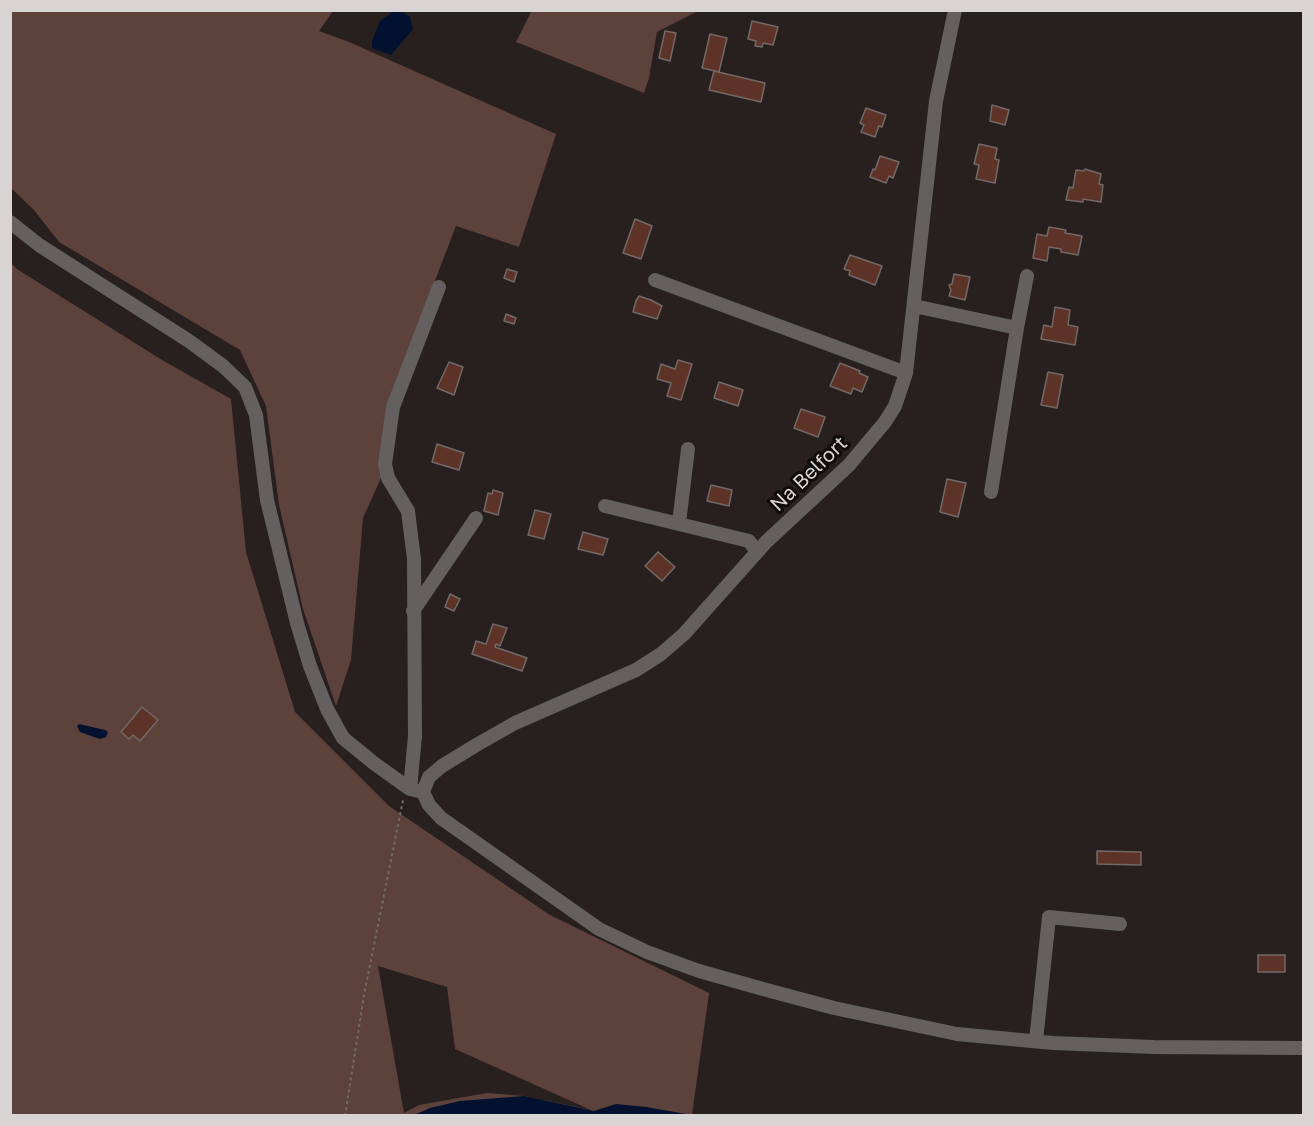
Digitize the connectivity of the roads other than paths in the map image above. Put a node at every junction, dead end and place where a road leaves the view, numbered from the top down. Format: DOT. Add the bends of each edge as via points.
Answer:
graph roads {
  1 [pos="955,10"];
  2 [pos="10,222"];
  3 [pos="1027,276"];
  4 [pos="655,280"];
  5 [pos="440,287"];
  6 [pos="914,306"];
  7 [pos="1017,328"];
  8 [pos="906,373"];
  9 [pos="688,449"];
  10 [pos="991,492"];
  11 [pos="605,506"];
  12 [pos="476,518"];
  13 [pos="679,524"];
  14 [pos="757,552"];
  15 [pos="413,611"];
  16 [pos="417,790"];
  17 [pos="1120,924"];
  18 [pos="1036,1041"];
  19 [pos="1304,1048"];
  1 -- 6 [label="street, Na Belfort" via="936,101"];
  2 -- 16 [label="street" via="39,245 189,341 245,387 256,415 267,500 294,612 327,709 343,738 375,765"];
  3 -- 7 [label="street"];
  4 -- 8 [label="street"];
  5 -- 15 [label="street" via="393,407 385,464 388,478 408,511 414,559"];
  6 -- 7 [label="street"];
  6 -- 8 [label="street, Na Belfort"];
  7 -- 10 [label="street"];
  8 -- 14 [label="street, Na Belfort" via="895,405 872,440"];
  9 -- 13 [label="street"];
  11 -- 13 [label="street"];
  12 -- 15 [label="street"];
  13 -- 14 [label="street" via="749,541"];
  14 -- 16 [label="street, Na Belfort" via="684,634 661,654 636,670 515,723 442,766"];
  15 -- 16 [label="street"];
  16 -- 18 [label="street" via="441,818 599,929 647,952 699,971 834,1008 957,1034"];
  17 -- 18 [label="street" via="1049,917"];
  18 -- 19 [label="street"];
}
